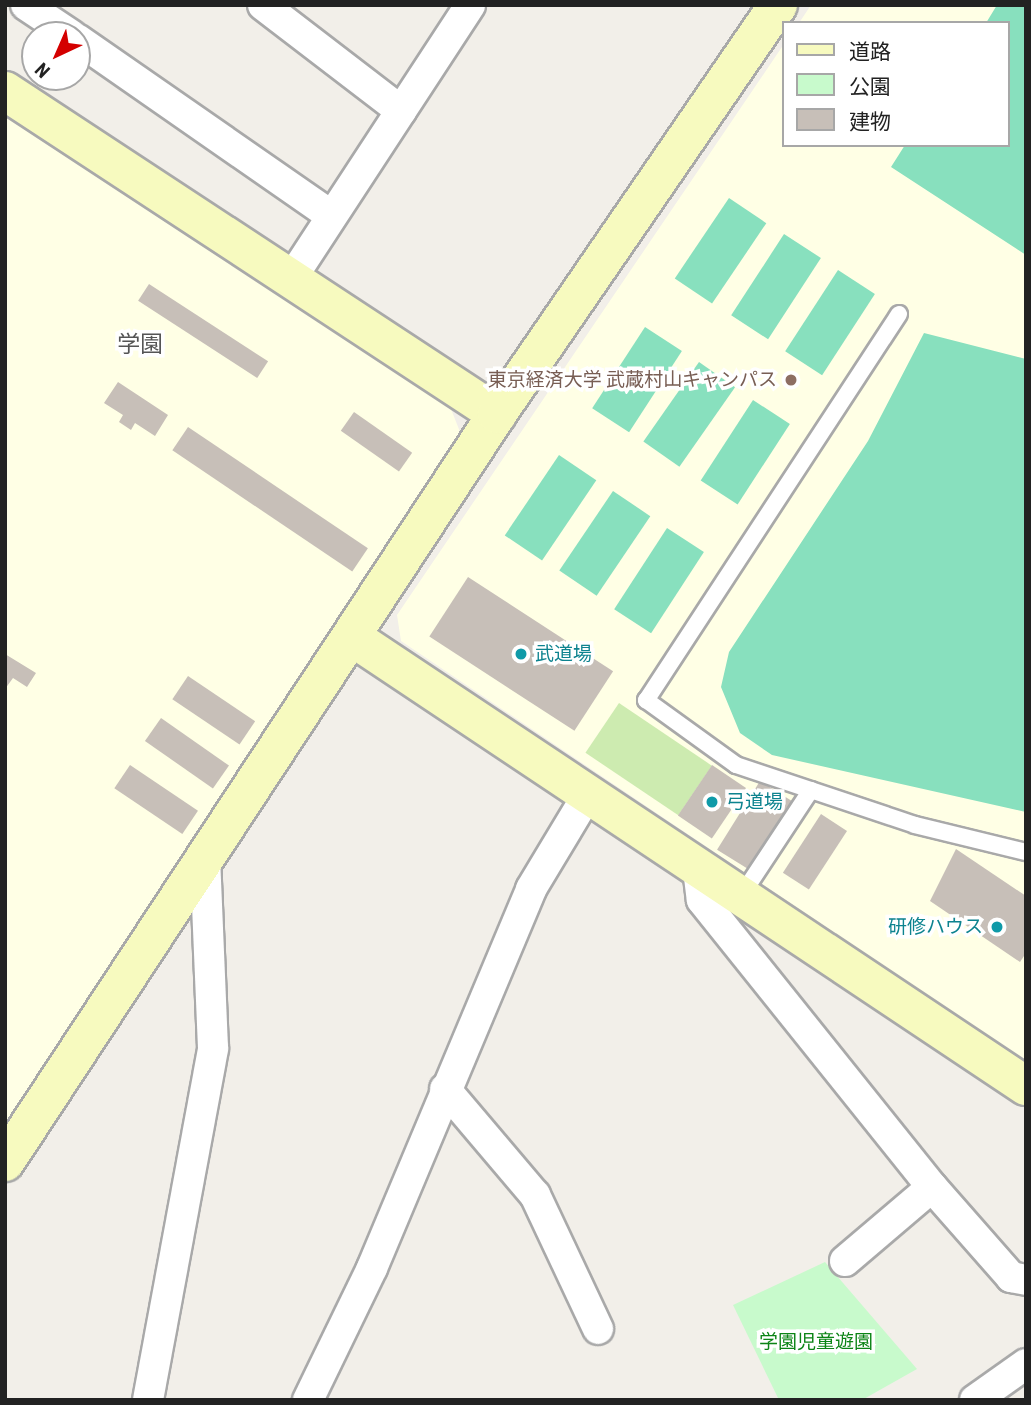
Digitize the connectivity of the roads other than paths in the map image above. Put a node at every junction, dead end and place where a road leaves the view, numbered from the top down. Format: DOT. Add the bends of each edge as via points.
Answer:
graph roads {
  1 [pos="26,5"];
  2 [pos="263,5"];
  3 [pos="470,5"];
  4 [pos="778,5"];
  5 [pos="50,21"];
  6 [pos="91,49"];
  7 [pos="5,91"];
  8 [pos="401,111"];
  9 [pos="332,216"];
  10 [pos="291,279"];
  11 [pos="899,314"];
  12 [pos="497,414"];
  13 [pos="352,637"];
  14 [pos="811,790"];
  15 [pos="588,794"];
  16 [pos="1026,852"];
  17 [pos="205,859"];
  18 [pos="698,869"];
  19 [pos="740,897"];
  20 [pos="1022,1076"];
  21 [pos="445,1089"];
  22 [pos="5,1162"];
  23 [pos="932,1187"];
  24 [pos="845,1261"];
  25 [pos="1026,1280"];
  26 [pos="598,1329"];
  27 [pos="1026,1364"];
  28 [pos="148,1400"];
  29 [pos="309,1400"];
  30 [pos="975,1400"];
  1 -- 5 [label="street"];
  2 -- 8 [label="street"];
  3 -- 8 [label="street"];
  4 -- 12 [label="street"];
  6 -- 9 [label="street"];
  7 -- 10 [label="street"];
  8 -- 9 [label="street"];
  9 -- 10 [label="street"];
  10 -- 12 [label="street"];
  11 -- 14 [label="lane" via="646,700 736,765"];
  12 -- 13 [label="street"];
  13 -- 15 [label="street"];
  13 -- 17 [label="street"];
  14 -- 16 [label="lane" via="915,825"];
  14 -- 19 [label="lane"];
  15 -- 18 [label="street"];
  15 -- 21 [label="street" via="531,889"];
  17 -- 22 [label="street"];
  17 -- 28 [label="street" via="214,1048"];
  18 -- 19 [label="street"];
  18 -- 23 [label="street" via="702,900"];
  19 -- 20 [label="street"];
  21 -- 26 [label="street" via="535,1195"];
  21 -- 29 [label="street" via="367,1279"];
  23 -- 24 [label="street"];
  23 -- 25 [label="street" via="1011,1277"];
  27 -- 30 [label="street"];
}
